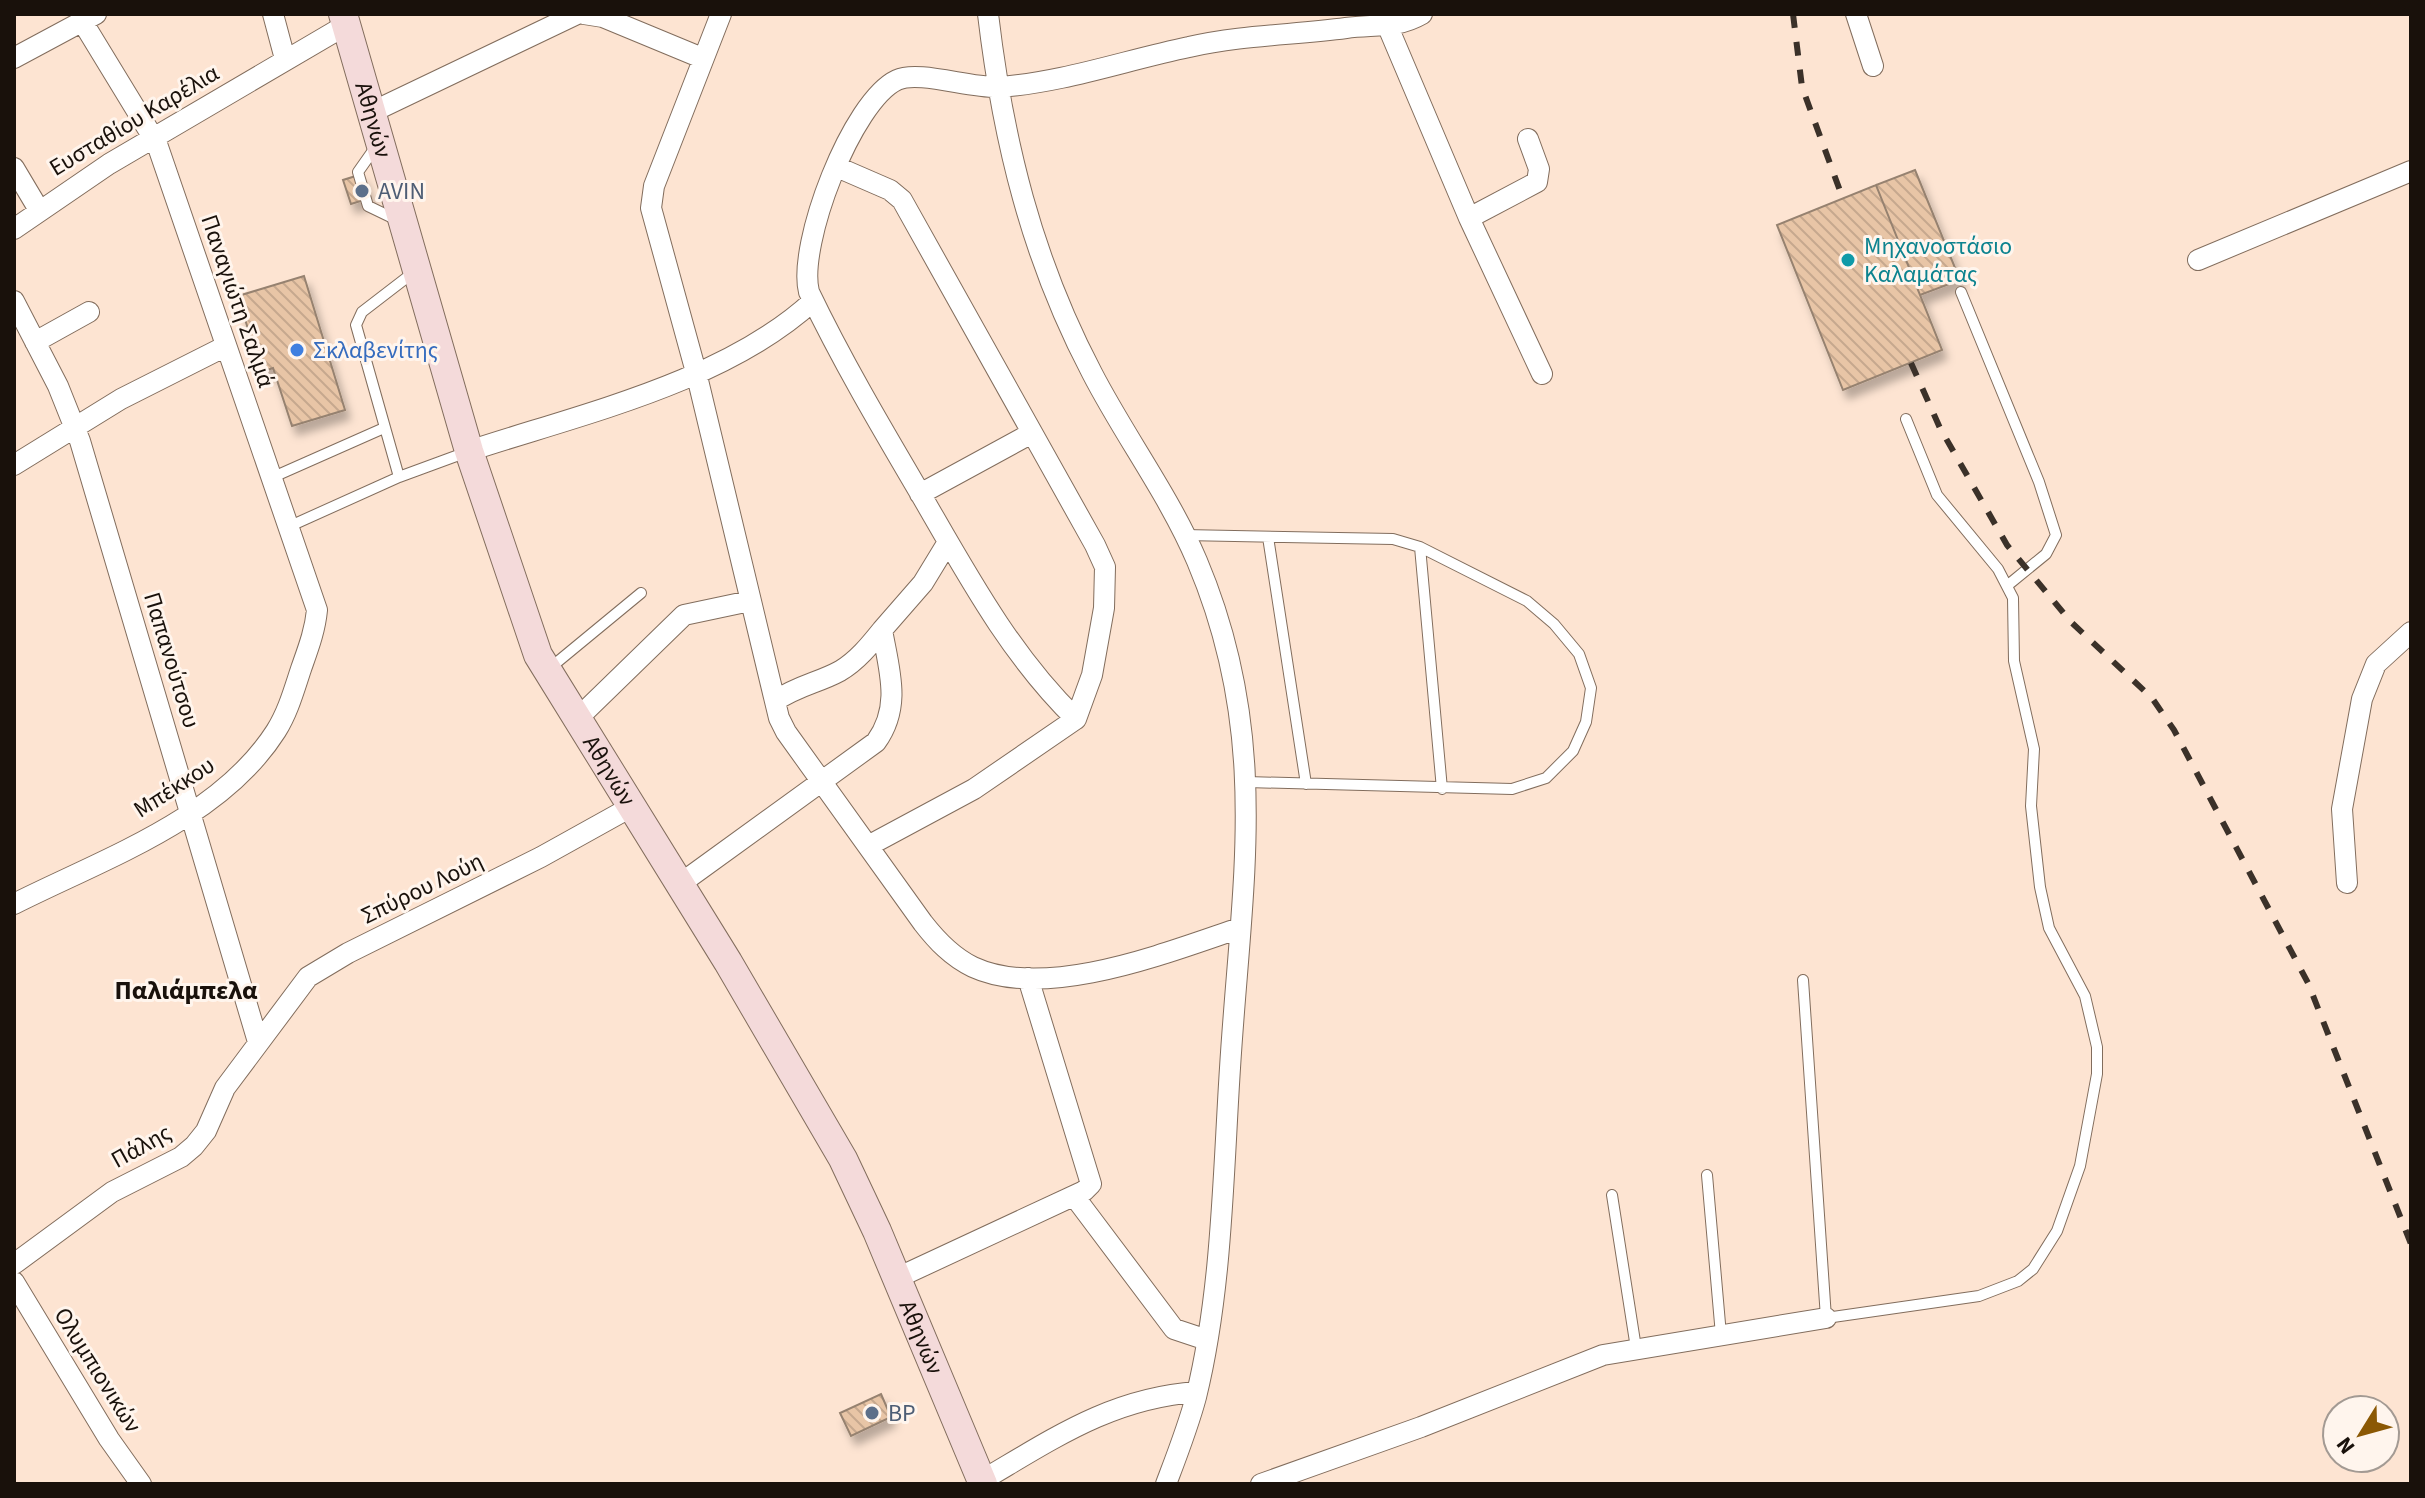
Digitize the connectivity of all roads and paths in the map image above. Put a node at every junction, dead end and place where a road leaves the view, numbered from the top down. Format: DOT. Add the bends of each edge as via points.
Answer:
graph roads {
  1 [pos="273,14"];
  2 [pos="577,14"];
  3 [pos="584,14"];
  4 [pos="721,14"];
  5 [pos="988,14"];
  6 [pos="1422,14"];
  7 [pos="1856,14"];
  8 [pos="89,18"];
  9 [pos="344,19"];
  10 [pos="1388,27"];
  11 [pos="14,58"];
  12 [pos="702,58"];
  13 [pos="285,59"];
  14 [pos="1873,66"];
  15 [pos="999,86"];
  16 [pos="372,112"];
  17 [pos="153,138"];
  18 [pos="1528,139"];
  19 [pos="837,167"];
  20 [pos="14,168"];
  21 [pos="2411,171"];
  22 [pos="39,210"];
  23 [pos="1469,218"];
  24 [pos="14,229"];
  25 [pos="2198,260"];
  26 [pos="417,270"];
  27 [pos="1961,292"];
  28 [pos="14,301"];
  29 [pos="813,301"];
  30 [pos="89,312"];
  31 [pos="35,342"];
  32 [pos="226,346"];
  33 [pos="696,372"];
  34 [pos="1542,374"];
  35 [pos="1906,419"];
  36 [pos="76,427"];
  37 [pos="384,428"];
  38 [pos="1032,433"];
  39 [pos="469,451"];
  40 [pos="14,465"];
  41 [pos="399,477"];
  42 [pos="271,478"];
  43 [pos="920,494"];
  44 [pos="288,527"];
  45 [pos="1184,535"];
  46 [pos="1268,537"];
  47 [pos="948,542"];
  48 [pos="1420,547"];
  49 [pos="2008,585"];
  50 [pos="641,593"];
  51 [pos="750,601"];
  52 [pos="317,610"];
  53 [pos="882,630"];
  54 [pos="2411,632"];
  55 [pos="546,671"];
  56 [pos="775,701"];
  57 [pos="1076,719"];
  58 [pos="575,721"];
  59 [pos="821,782"];
  60 [pos="1247,782"];
  61 [pos="1306,784"];
  62 [pos="1442,789"];
  63 [pos="631,807"];
  64 [pos="190,811"];
  65 [pos="868,846"];
  66 [pos="2347,883"];
  67 [pos="680,884"];
  68 [pos="14,904"];
  69 [pos="1240,928"];
  70 [pos="1028,978"];
  71 [pos="1803,980"];
  72 [pos="258,1042"];
  73 [pos="1707,1175"];
  74 [pos="1612,1195"];
  75 [pos="1074,1196"];
  76 [pos="14,1264"];
  77 [pos="897,1278"];
  78 [pos="14,1282"];
  79 [pos="1826,1318"];
  80 [pos="1721,1335"];
  81 [pos="1207,1340"];
  82 [pos="1636,1348"];
  83 [pos="1197,1392"];
  84 [pos="982,1482"];
  85 [pos="141,1484"];
  86 [pos="1166,1484"];
  87 [pos="1261,1484"];
  1 -- 13 [label="street"];
  2 -- 16 [label="street"];
  3 -- 12 [label="street"];
  4 -- 12 [label="street"];
  5 -- 15 [label="street"];
  6 -- 10 [label="street"];
  7 -- 14 [label="street"];
  8 -- 11 [label="street"];
  8 -- 17 [label="street, Παναγιώτη Σαλμά"];
  9 -- 13 [label="street, Ευσταθίου Καρέλια"];
  9 -- 16 [label="main road, Αθηνών"];
  10 -- 15 [label="street" via="1226,40"];
  10 -- 23 [label="street"];
  12 -- 33 [label="street" via="651,198"];
  13 -- 17 [label="street, Ευσταθίου Καρέλια"];
  15 -- 19 [label="street" via="960,86 918,76 898,79 871,105"];
  15 -- 45 [label="street" via="1016,181 1053,291 1090,370"];
  16 -- 26 [label="main road, Αθηνών"];
  17 -- 22 [label="street, Ευσταθίου Καρέλια"];
  17 -- 32 [label="street, Παναγιώτη Σαλμά"];
  18 -- 23 [label="street" via="1539,169 1537,182"];
  19 -- 29 [label="street" via="810,239 807,276"];
  19 -- 38 [label="street" via="902,200"];
  20 -- 22 [label="street"];
  21 -- 25 [label="street"];
  22 -- 24 [label="street, Ευσταθίου Καρέλια"];
  23 -- 34 [label="street"];
  26 -- 37 [label="lane" via="362,312 356,325"];
  26 -- 39 [label="main road, Αθηνών"];
  27 -- 49 [label="lane" via="2056,535 2046,554"];
  28 -- 31 [label="street, Παπανούτσου"];
  29 -- 33 [label="street" via="786,324"];
  29 -- 43 [label="street"];
  30 -- 31 [label="street"];
  31 -- 36 [label="street, Παπανούτσου"];
  32 -- 36 [label="street"];
  32 -- 42 [label="street, Παναγιώτη Σαλμά"];
  33 -- 39 [label="street"];
  33 -- 51 [label="street"];
  35 -- 49 [label="lane" via="1937,495"];
  36 -- 40 [label="street"];
  36 -- 64 [label="street, Παπανούτσου"];
  37 -- 41 [label="lane"];
  37 -- 42 [label="lane"];
  38 -- 43 [label="street"];
  38 -- 57 [label="street" via="1105,567 1098,646"];
  39 -- 41 [label="lane"];
  39 -- 55 [label="main road, Αθηνών" via="522,616"];
  41 -- 44 [label="lane"];
  42 -- 44 [label="street, Παναγιώτη Σαλμά"];
  43 -- 47 [label="street"];
  44 -- 52 [label="street, Παναγιώτη Σαλμά"];
  45 -- 46 [label="lane"];
  45 -- 60 [label="street" via="1233,671"];
  46 -- 48 [label="lane" via="1368,537"];
  46 -- 61 [label="lane"];
  47 -- 53 [label="street" via="923,583"];
  47 -- 57 [label="street" via="1020,657"];
  48 -- 62 [label="lane"];
  48 -- 62 [label="lane" via="1527,601 1579,654 1591,688 1586,722 1573,751 1546,778 1512,789"];
  49 -- 79 [label="lane" via="2014,609 2014,661 2034,749 2031,806 2040,887 2049,928 2085,996 2097,1047 2095,1101 2080,1166 2057,1231 2033,1269 2018,1281 1979,1296"];
  50 -- 55 [label="lane"];
  51 -- 56 [label="street"];
  51 -- 58 [label="street" via="684,615"];
  52 -- 64 [label="street, Μπέκκου" via="290,702 275,732 233,779"];
  53 -- 56 [label="street" via="840,671 799,685"];
  53 -- 59 [label="street" via="891,674 890,719 867,751"];
  54 -- 66 [label="street" via="2376,664 2362,699 2342,809"];
  55 -- 58 [label="main road, Αθηνών"];
  56 -- 59 [label="street" via="786,732"];
  57 -- 65 [label="street" via="974,789"];
  58 -- 63 [label="main road, Αθηνών"];
  59 -- 65 [label="street"];
  59 -- 67 [label="street"];
  60 -- 61 [label="lane"];
  60 -- 69 [label="street"];
  61 -- 62 [label="lane"];
  63 -- 67 [label="main road, Αθηνών"];
  63 -- 72 [label="street, Σπύρου Λούη" via="329,963 292,994"];
  64 -- 68 [label="street, Μπέκκου"];
  64 -- 72 [label="street, Παπανούτσου"];
  65 -- 70 [label="street" via="923,923 952,953 991,974"];
  67 -- 77 [label="main road, Αθηνών" via="843,1159"];
  69 -- 70 [label="street" via="1113,965"];
  69 -- 81 [label="street"];
  70 -- 75 [label="street" via="1091,1176 1090,1187"];
  71 -- 79 [label="lane"];
  72 -- 76 [label="street, Πάλης" via="194,1146 112,1192"];
  73 -- 80 [label="lane"];
  74 -- 82 [label="lane"];
  75 -- 77 [label="street"];
  75 -- 81 [label="street" via="1174,1329"];
  77 -- 84 [label="main road, Αθηνών"];
  78 -- 85 [label="street, Ολυμπιονικών"];
  79 -- 80 [label="street"];
  80 -- 82 [label="street"];
  81 -- 83 [label="street"];
  82 -- 87 [label="street" via="1572,1365"];
  83 -- 84 [label="street" via="1165,1394 1107,1410"];
  83 -- 86 [label="street"];
}
